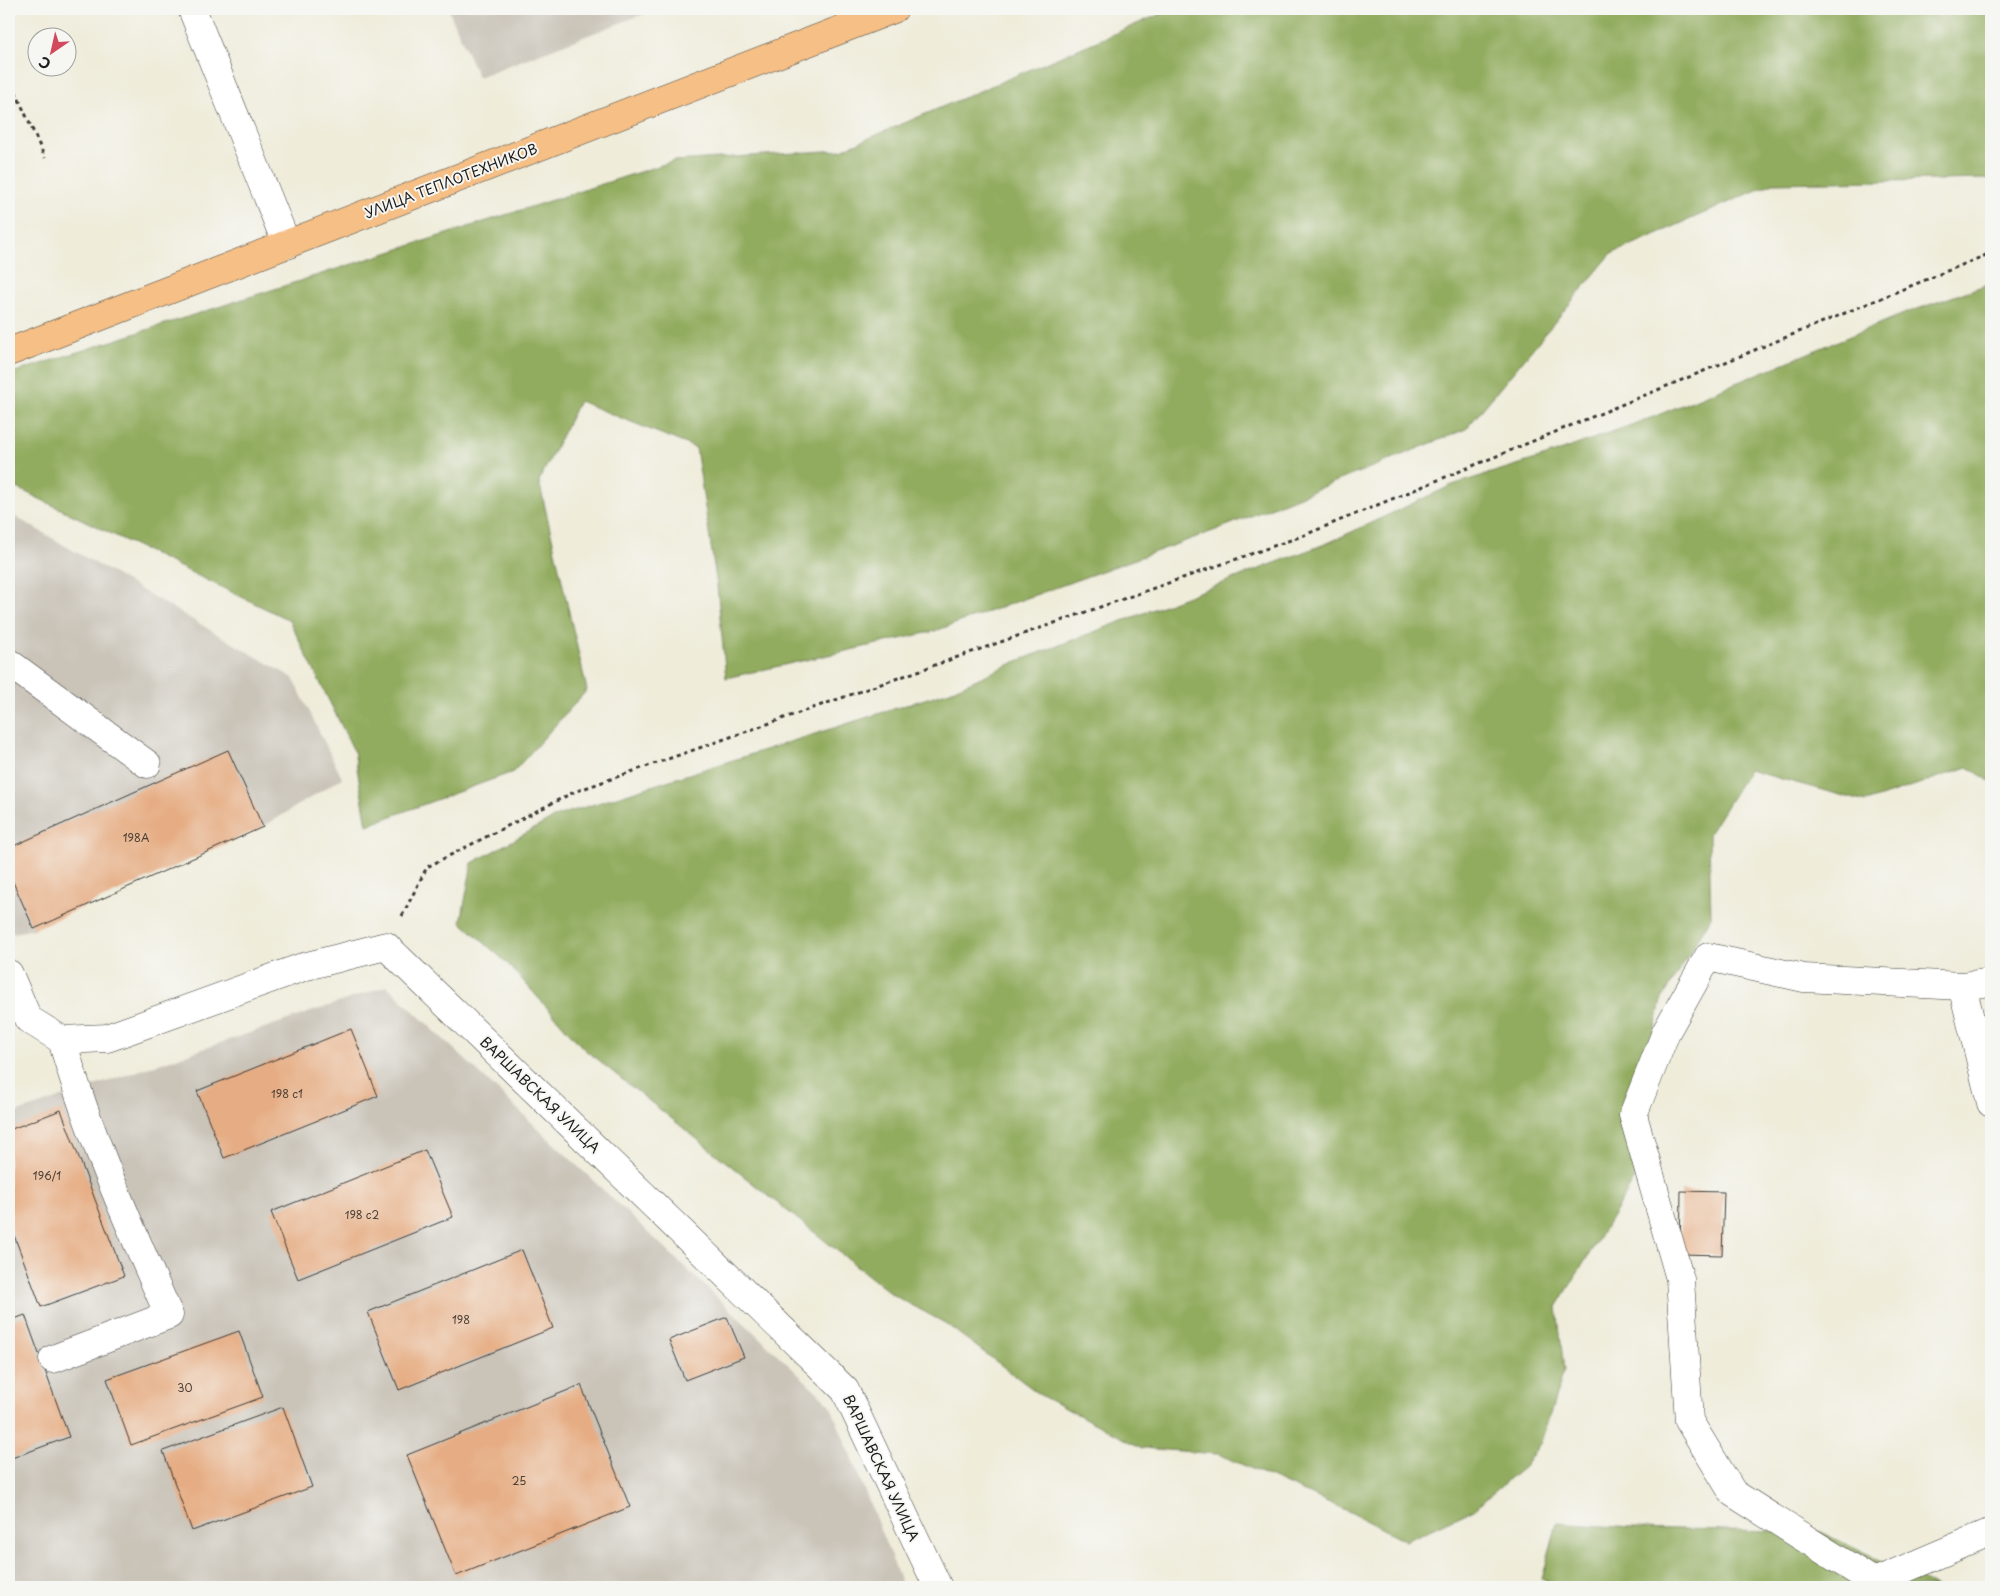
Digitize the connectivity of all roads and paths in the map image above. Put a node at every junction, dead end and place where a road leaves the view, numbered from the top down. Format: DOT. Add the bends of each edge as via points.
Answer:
graph roads {
  1 [pos="192,9"];
  2 [pos="894,9"];
  3 [pos="9,77"];
  4 [pos="45,158"];
  5 [pos="287,245"];
  6 [pos="1991,253"];
  7 [pos="9,352"];
  8 [pos="9,663"];
  9 [pos="147,764"];
  10 [pos="386,946"];
  11 [pos="9,974"];
  12 [pos="1991,982"];
  13 [pos="1962,986"];
  14 [pos="19,1024"];
  15 [pos="62,1040"];
  16 [pos="1991,1103"];
  17 [pos="53,1359"];
  18 [pos="1991,1532"];
  19 [pos="1874,1584"];
  20 [pos="938,1587"];
  1 -- 5 [label="street"];
  2 -- 5 [label="main road, УЛИЦА ТЕПЛОТЕХНИКОВ"];
  3 -- 4 [label="path"];
  5 -- 7 [label="main road, УЛИЦА ТЕПЛОТЕХНИКОВ"];
  6 -- 10 [label="path" via="1302,536 574,792 427,867"];
  8 -- 9 [label="street"];
  10 -- 15 [label="street" via="303,967 107,1038"];
  10 -- 20 [label="street, ВАРШАВСКАЯ УЛИЦА" via="845,1390"];
  11 -- 14 [label="street"];
  12 -- 13 [label="street"];
  13 -- 16 [label="street"];
  13 -- 19 [label="street" via="1804,978 1708,957 1666,1032 1633,1115 1680,1280 1689,1422 1733,1493"];
  14 -- 15 [label="street"];
  15 -- 17 [label="street" via="77,1092 114,1190 169,1315"];
  18 -- 19 [label="street"];
}
